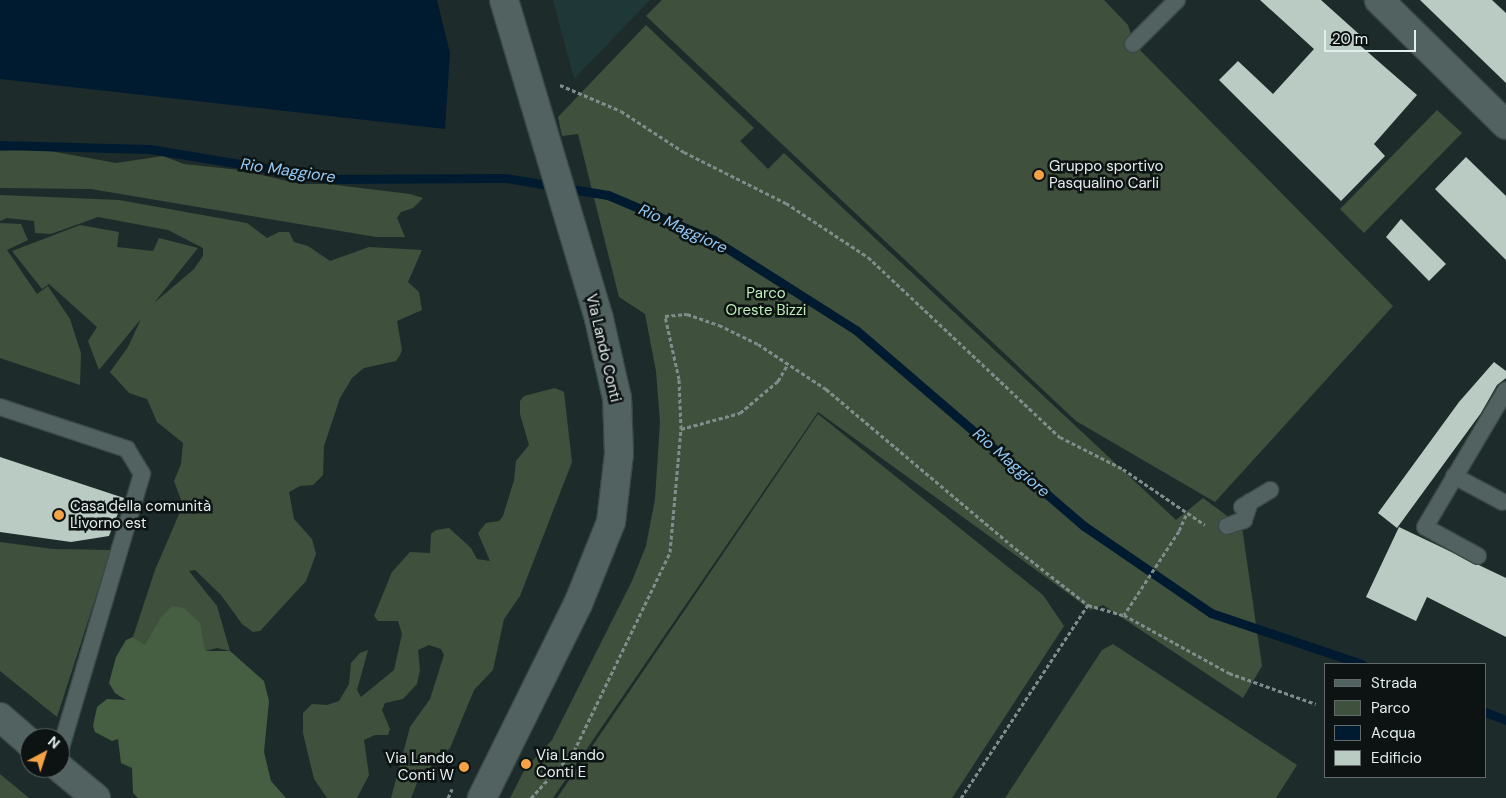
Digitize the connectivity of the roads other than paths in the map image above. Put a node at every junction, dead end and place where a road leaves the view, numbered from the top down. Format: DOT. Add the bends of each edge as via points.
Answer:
graph roads {
  1 [pos="504,0"];
  2 [pos="1177,0"];
  3 [pos="1379,0"];
  4 [pos="1134,44"];
  5 [pos="1506,125"];
  6 [pos="1506,390"];
  7 [pos="0,407"];
  8 [pos="1454,476"];
  9 [pos="1270,490"];
  10 [pos="1503,502"];
  11 [pos="1227,526"];
  12 [pos="1478,556"];
  13 [pos="0,717"];
  14 [pos="67,728"];
  15 [pos="20,734"];
  16 [pos="70,776"];
  17 [pos="96,798"];
  18 [pos="482,798"];
  1 -- 18 [label="street, Via Lando Conti" via="599,319 617,398 619,454 611,522 578,604"];
  2 -- 4 [label="lane"];
  3 -- 5 [label="street"];
  6 -- 8 [label="lane"];
  7 -- 14 [label="lane" via="127,449 142,474"];
  8 -- 10 [label="lane"];
  8 -- 12 [label="lane" via="1425,528"];
  9 -- 11 [label="lane" via="1244,506 1244,520"];
  13 -- 15 [label="street"];
  16 -- 17 [label="street"];
}
